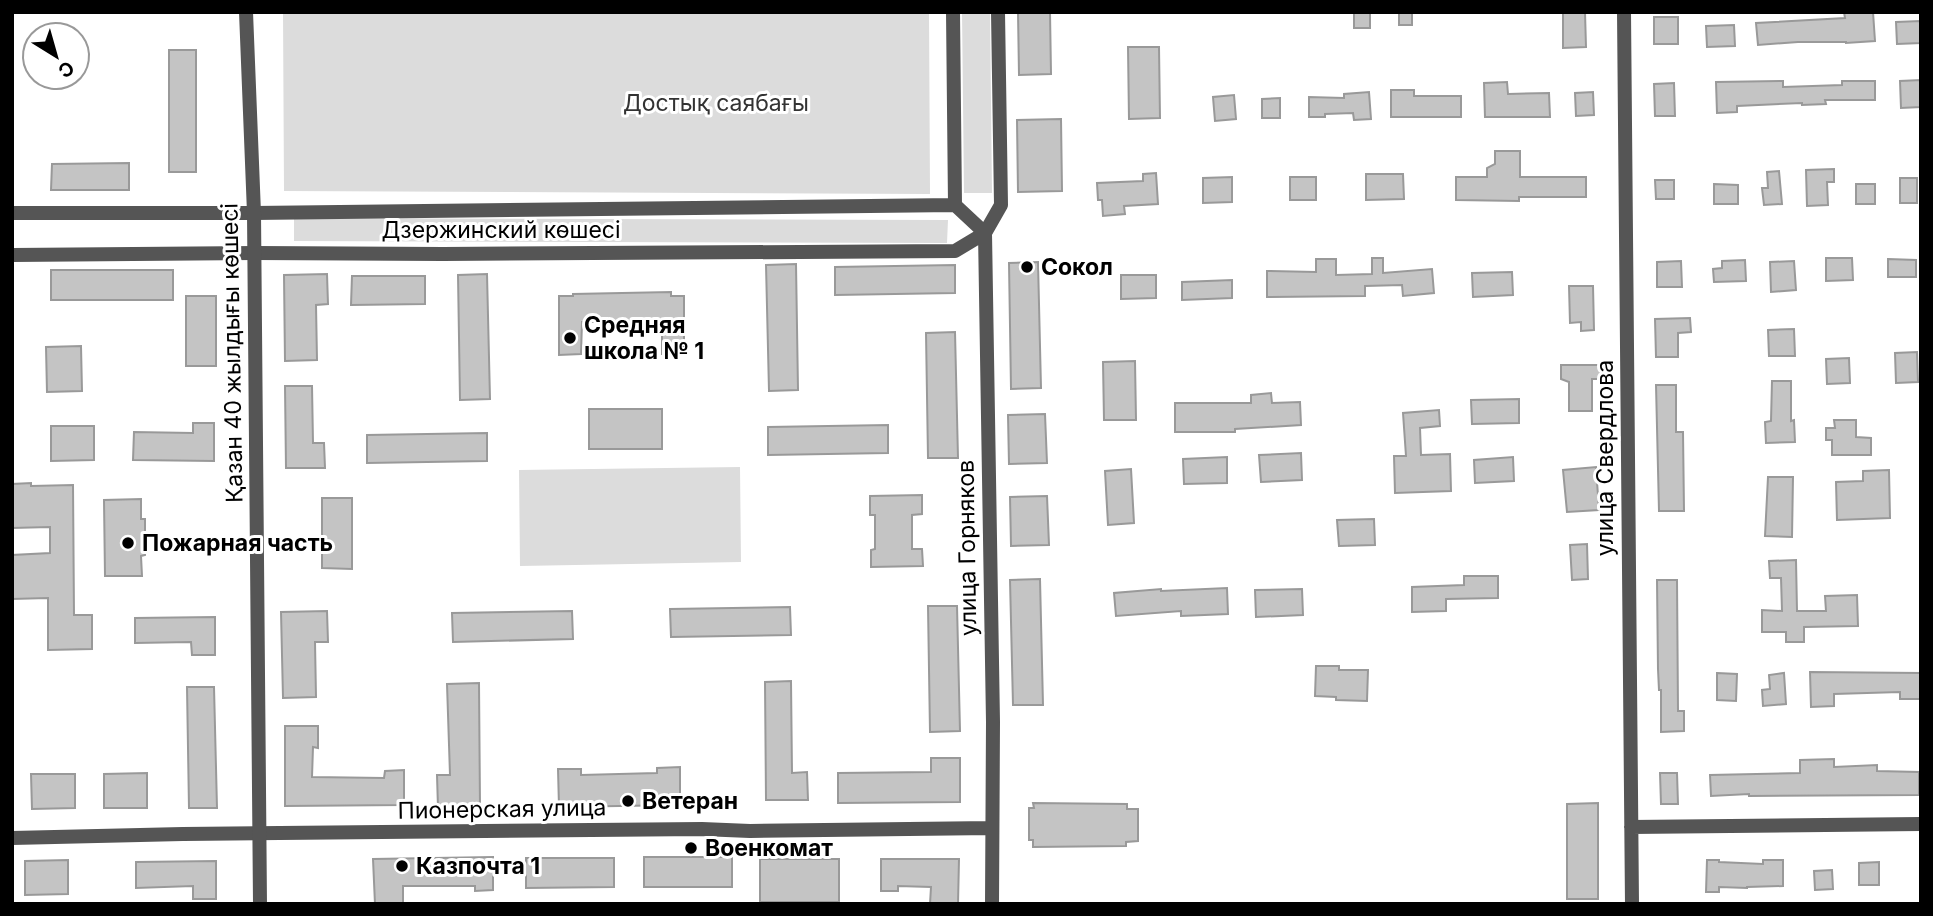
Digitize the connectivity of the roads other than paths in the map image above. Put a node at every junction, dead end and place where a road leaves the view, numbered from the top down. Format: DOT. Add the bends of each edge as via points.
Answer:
graph roads {
  1 [pos="246,12"];
  2 [pos="953,12"];
  3 [pos="998,12"];
  4 [pos="1625,12"];
  5 [pos="955,205"];
  6 [pos="12,213"];
  7 [pos="254,214"];
  8 [pos="985,233"];
  9 [pos="255,253"];
  10 [pos="12,255"];
  11 [pos="1921,824"];
  12 [pos="1631,827"];
  13 [pos="992,828"];
  14 [pos="261,835"];
  15 [pos="12,838"];
  16 [pos="260,904"];
  17 [pos="992,904"];
  18 [pos="1632,904"];
  1 -- 7 [label="street, Қазан 40 жылдығы көшесі"];
  2 -- 5 [label="street"];
  3 -- 8 [label="street" via="1001,205"];
  4 -- 12 [label="street, улица Свердлова"];
  5 -- 7 [label="street, Дзержинский көшесі"];
  5 -- 8 [label="street"];
  6 -- 7 [label="street, Дзержинский көшесі"];
  7 -- 9 [label="street, Қазан 40 жылдығы көшесі"];
  8 -- 9 [label="street, Дзержинский көшесі" via="955,251"];
  8 -- 13 [label="street, улица Горняков"];
  9 -- 10 [label="street, Дзержинский көшесі"];
  9 -- 14 [label="street, Қазан 40 жылдығы көшесі"];
  11 -- 12 [label="street"];
  12 -- 18 [label="street, улица Свердлова"];
  13 -- 14 [label="street, Пионерская улица"];
  13 -- 17 [label="street, улица Горняков"];
  14 -- 15 [label="street, Пионерская улица"];
  14 -- 16 [label="street, Қазан 40 жылдығы көшесі"];
}
